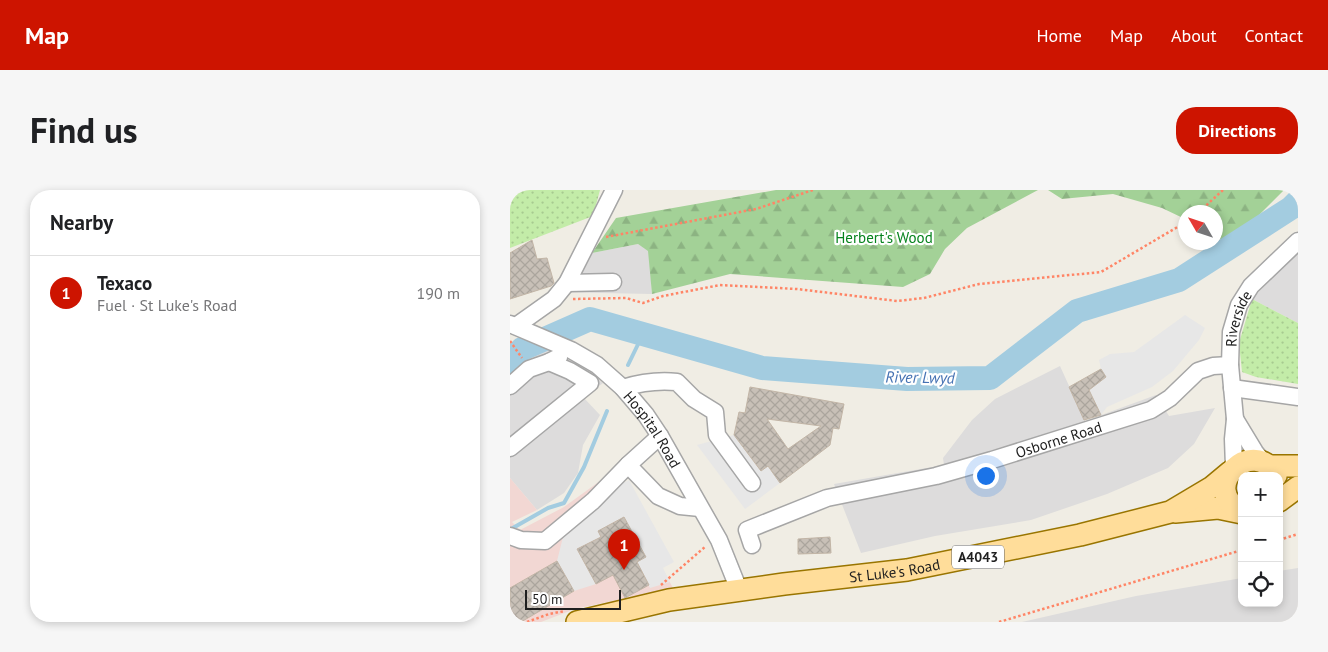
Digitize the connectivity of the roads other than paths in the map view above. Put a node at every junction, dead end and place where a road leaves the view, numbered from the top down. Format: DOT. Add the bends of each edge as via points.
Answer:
graph roads {
  1 [pos="614,190"];
  2 [pos="1298,241"];
  3 [pos="613,282"];
  4 [pos="567,283"];
  5 [pos="516,330"];
  6 [pos="571,350"];
  7 [pos="549,362"];
  8 [pos="1230,365"];
  9 [pos="510,386"];
  10 [pos="623,388"];
  11 [pos="1232,388"];
  12 [pos="1298,397"];
  13 [pos="1235,418"];
  14 [pos="660,436"];
  15 [pos="510,448"];
  16 [pos="628,465"];
  17 [pos="1298,466"];
  18 [pos="1270,468"];
  19 [pos="1232,470"];
  20 [pos="752,483"];
  21 [pos="1298,487"];
  22 [pos="1283,497"];
  23 [pos="700,508"];
  24 [pos="1238,509"];
  25 [pos="1238,511"];
  26 [pos="1170,512"];
  27 [pos="510,536"];
  28 [pos="752,545"];
  29 [pos="739,590"];
  30 [pos="572,617"];
  1 -- 4 [label="street"];
  2 -- 8 [label="street, Riverside" via="1251,286 1239,305 1231,332"];
  3 -- 4 [label="street"];
  4 -- 5 [label="street" via="554,299"];
  5 -- 6 [label="street, Hospital Road" via="554,341"];
  6 -- 7 [label="street"];
  6 -- 10 [label="street, Hospital Road" via="597,365"];
  7 -- 9 [label="street" via="529,370"];
  7 -- 15 [label="street" via="590,383"];
  8 -- 11 [label="street, Riverside"];
  8 -- 28 [label="street, Osborne Road" via="1198,371 1170,398 1151,410 936,476 827,498 747,530"];
  10 -- 14 [label="street, Hospital Road"];
  10 -- 20 [label="street" via="657,380 677,382 714,412 717,435"];
  11 -- 12 [label="street"];
  11 -- 13 [label="street, Riverside"];
  13 -- 18 [label="street, Riverside" via="1255,452"];
  13 -- 19 [label="street, Riverside"];
  14 -- 16 [label="street"];
  14 -- 23 [label="street, Hospital Road"];
  16 -- 23 [label="street" via="658,496 680,506"];
  16 -- 27 [label="street" via="593,501 545,541"];
  17 -- 18 [label="main road"];
  18 -- 19 [label="main road" via="1246,461"];
  19 -- 24 [label="main road" via="1226,483 1226,494"];
  19 -- 26 [label="main road, St Luke's Road / A4043" via="1212,487"];
  21 -- 22 [label="main road"];
  23 -- 29 [label="street, Hospital Road" via="716,534"];
  25 -- 26 [label="main road, A4043" via="1218,508"];
  26 -- 29 [label="main road, St Luke's Road / A4043" via="1080,535 917,568"];
  29 -- 30 [label="main road, St Luke's Road / A4043"];
}
